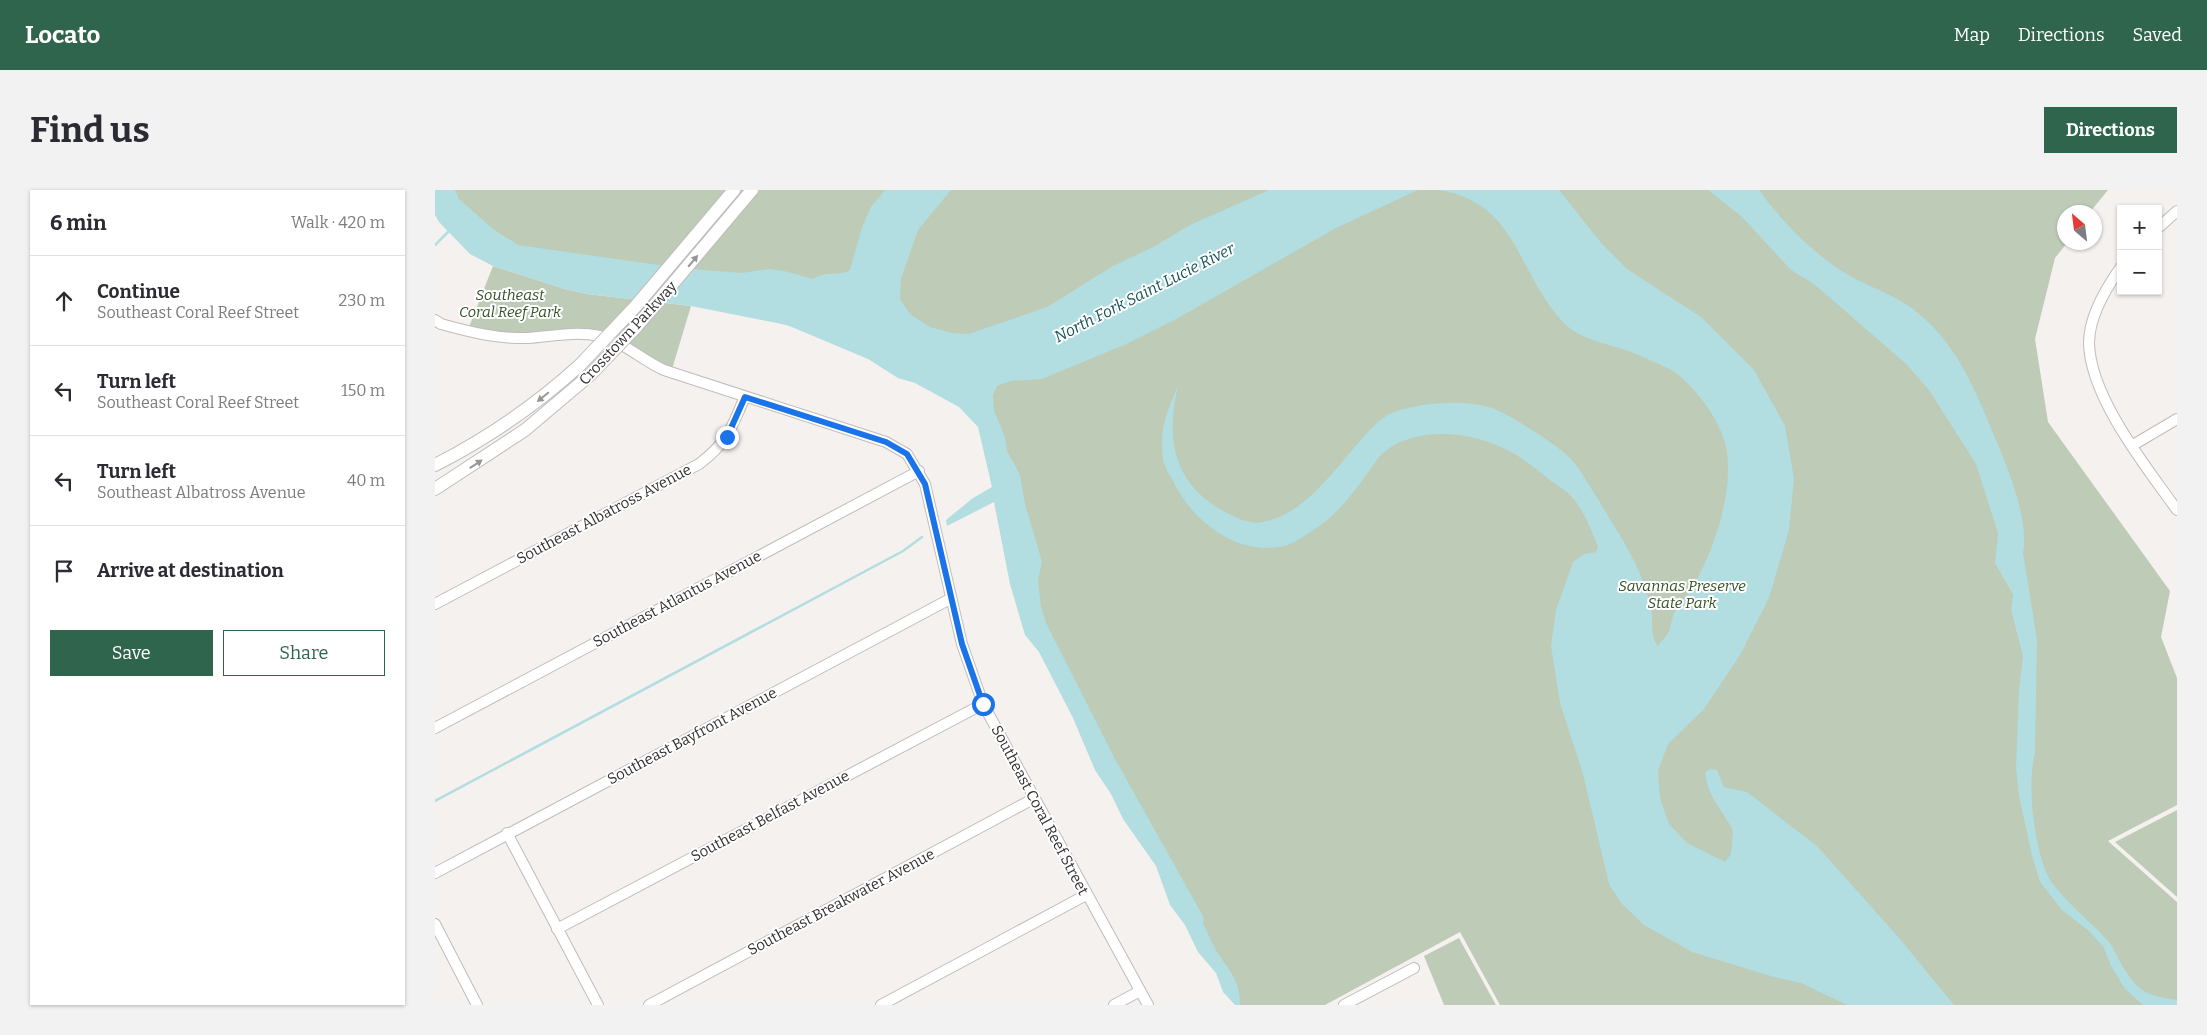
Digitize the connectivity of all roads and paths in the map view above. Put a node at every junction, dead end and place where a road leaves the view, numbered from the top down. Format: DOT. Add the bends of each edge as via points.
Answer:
graph roads {
  1 [pos="734,190"];
  2 [pos="753,190"];
  3 [pos="2177,211"];
  4 [pos="2162,224"];
  5 [pos="2117,273"];
  6 [pos="437,326"];
  7 [pos="745,397"];
  8 [pos="2177,419"];
  9 [pos="2133,446"];
  10 [pos="435,465"];
  11 [pos="919,471"];
  12 [pos="435,489"];
  13 [pos="2177,510"];
  14 [pos="951,599"];
  15 [pos="435,604"];
  16 [pos="983,704"];
  17 [pos="435,728"];
  18 [pos="1033,799"];
  19 [pos="507,834"];
  20 [pos="435,874"];
  21 [pos="1086,895"];
  22 [pos="435,924"];
  23 [pos="557,929"];
  24 [pos="1414,968"];
  25 [pos="1140,991"];
  26 [pos="477,1005"];
  27 [pos="598,1005"];
  28 [pos="649,1005"];
  29 [pos="881,1005"];
  30 [pos="1114,1005"];
  31 [pos="1147,1005"];
  32 [pos="1344,1005"];
  1 -- 10 [label="main road, Crosstown Parkway, one-way, bridge" via="631,312 580,365 509,422"];
  12 -- 2 [label="main road, Crosstown Parkway, one-way, bridge" via="525,430 590,375 644,319"];
  3 -- 4 [label="street"];
  5 -- 9 [label="street" via="2106,288 2089,342 2095,376 2106,403"];
  6 -- 7 [label="street, Southeast Coral Reef Street" via="501,338 568,333 600,336 664,370"];
  7 -- 11 [label="street, Southeast Coral Reef Street" via="886,442 907,454"];
  7 -- 15 [label="street, Southeast Albatross Avenue" via="727,437 699,464"];
  8 -- 9 [label="street"];
  9 -- 13 [label="street"];
  11 -- 14 [label="street, Southeast Coral Reef Street" via="925,484"];
  11 -- 17 [label="street, Southeast Atlantus Avenue"];
  14 -- 16 [label="street, Southeast Coral Reef Street" via="962,644"];
  14 -- 19 [label="street, Southeast Bayfront Avenue"];
  16 -- 18 [label="street, Southeast Coral Reef Street"];
  16 -- 23 [label="street, Southeast Belfast Avenue"];
  18 -- 21 [label="street, Southeast Coral Reef Street"];
  18 -- 28 [label="street, Southeast Breakwater Avenue"];
  19 -- 20 [label="street, Southeast Bayfront Avenue"];
  19 -- 23 [label="street"];
  21 -- 25 [label="street, Southeast Coral Reef Street"];
  21 -- 29 [label="street"];
  22 -- 26 [label="street"];
  23 -- 27 [label="street"];
  24 -- 32 [label="street"];
  25 -- 30 [label="street"];
  25 -- 31 [label="street, Southeast Coral Reef Street"];
}
